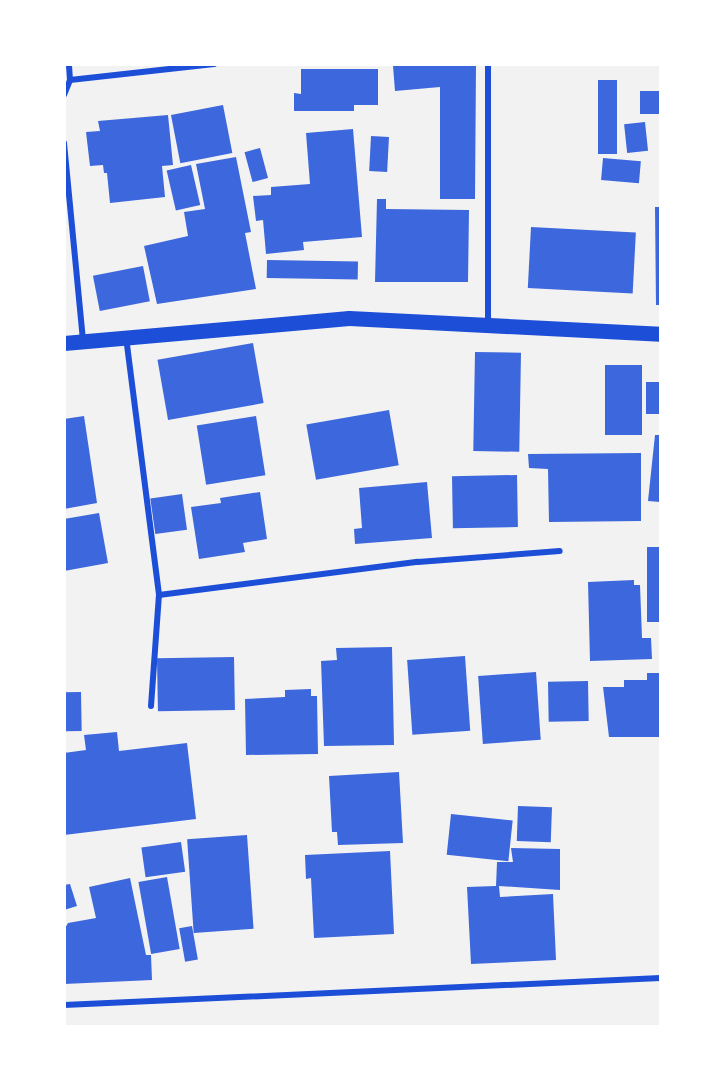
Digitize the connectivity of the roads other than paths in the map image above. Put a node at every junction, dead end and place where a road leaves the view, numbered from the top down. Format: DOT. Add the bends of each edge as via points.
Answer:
graph roads {
  1 [pos="69,64"];
  2 [pos="214,64"];
  3 [pos="488,64"];
  4 [pos="70,80"];
  5 [pos="64,95"];
  6 [pos="64,143"];
  7 [pos="488,325"];
  8 [pos="660,334"];
  9 [pos="126,337"];
  10 [pos="84,340"];
  11 [pos="64,343"];
  12 [pos="560,551"];
  13 [pos="159,595"];
  14 [pos="151,706"];
  15 [pos="660,978"];
  16 [pos="64,1005"];
  1 -- 4 [label="street"];
  2 -- 4 [label="street"];
  3 -- 7 [label="street"];
  4 -- 5 [label="street"];
  6 -- 10 [label="street"];
  7 -- 8 [label="main road"];
  7 -- 9 [label="main road" via="349,318"];
  9 -- 10 [label="main road"];
  9 -- 13 [label="street"];
  10 -- 11 [label="main road"];
  12 -- 13 [label="street" via="418,561"];
  13 -- 14 [label="street"];
  15 -- 16 [label="street"];
}
